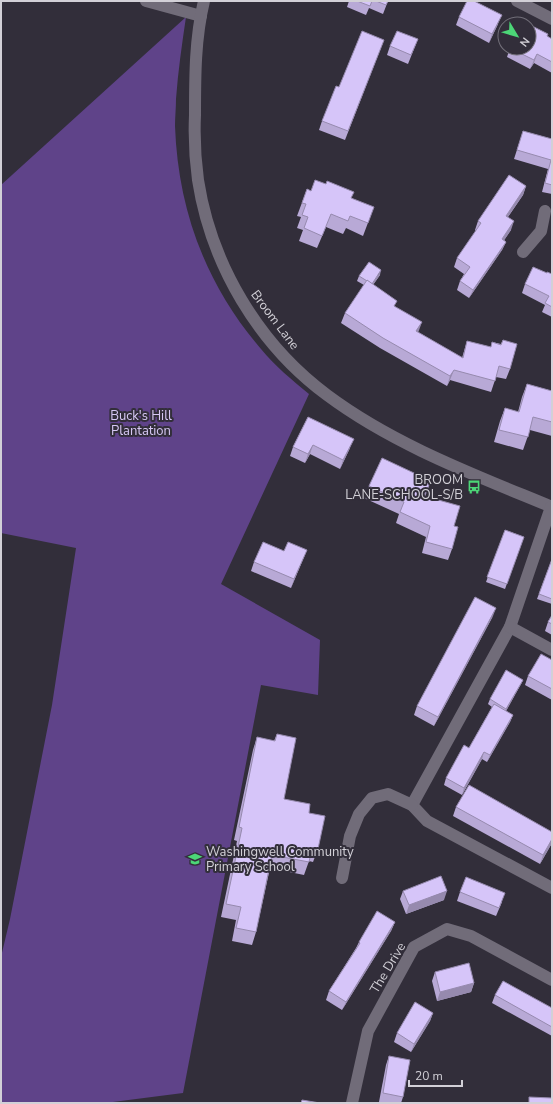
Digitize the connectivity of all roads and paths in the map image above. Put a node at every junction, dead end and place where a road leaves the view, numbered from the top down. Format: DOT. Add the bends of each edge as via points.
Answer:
graph roads {
  1 [pos="146,1"];
  2 [pos="204,1"];
  3 [pos="517,1"];
  4 [pos="201,16"];
  5 [pos="552,19"];
  6 [pos="545,211"];
  7 [pos="546,232"];
  8 [pos="523,252"];
  9 [pos="552,507"];
  10 [pos="510,627"];
  11 [pos="552,650"];
  12 [pos="412,804"];
  13 [pos="342,878"];
  14 [pos="552,888"];
  15 [pos="552,980"];
  16 [pos="352,1103"];
  1 -- 4 [label="street"];
  2 -- 4 [label="street, Broom Lane"];
  3 -- 5 [label="street"];
  4 -- 9 [label="street, Broom Lane" via="195,74 194,118 198,181 208,225 223,265 241,300 260,328 293,366 326,394 359,416 437,458"];
  6 -- 7 [label="street"];
  7 -- 8 [label="street"];
  9 -- 10 [label="street"];
  10 -- 11 [label="street"];
  10 -- 12 [label="street"];
  12 -- 13 [label="street" via="388,794 372,798 359,814 350,836"];
  12 -- 14 [label="street" via="427,821"];
  15 -- 16 [label="street, The Drive" via="472,936 447,929 414,947 368,1031"];
}
